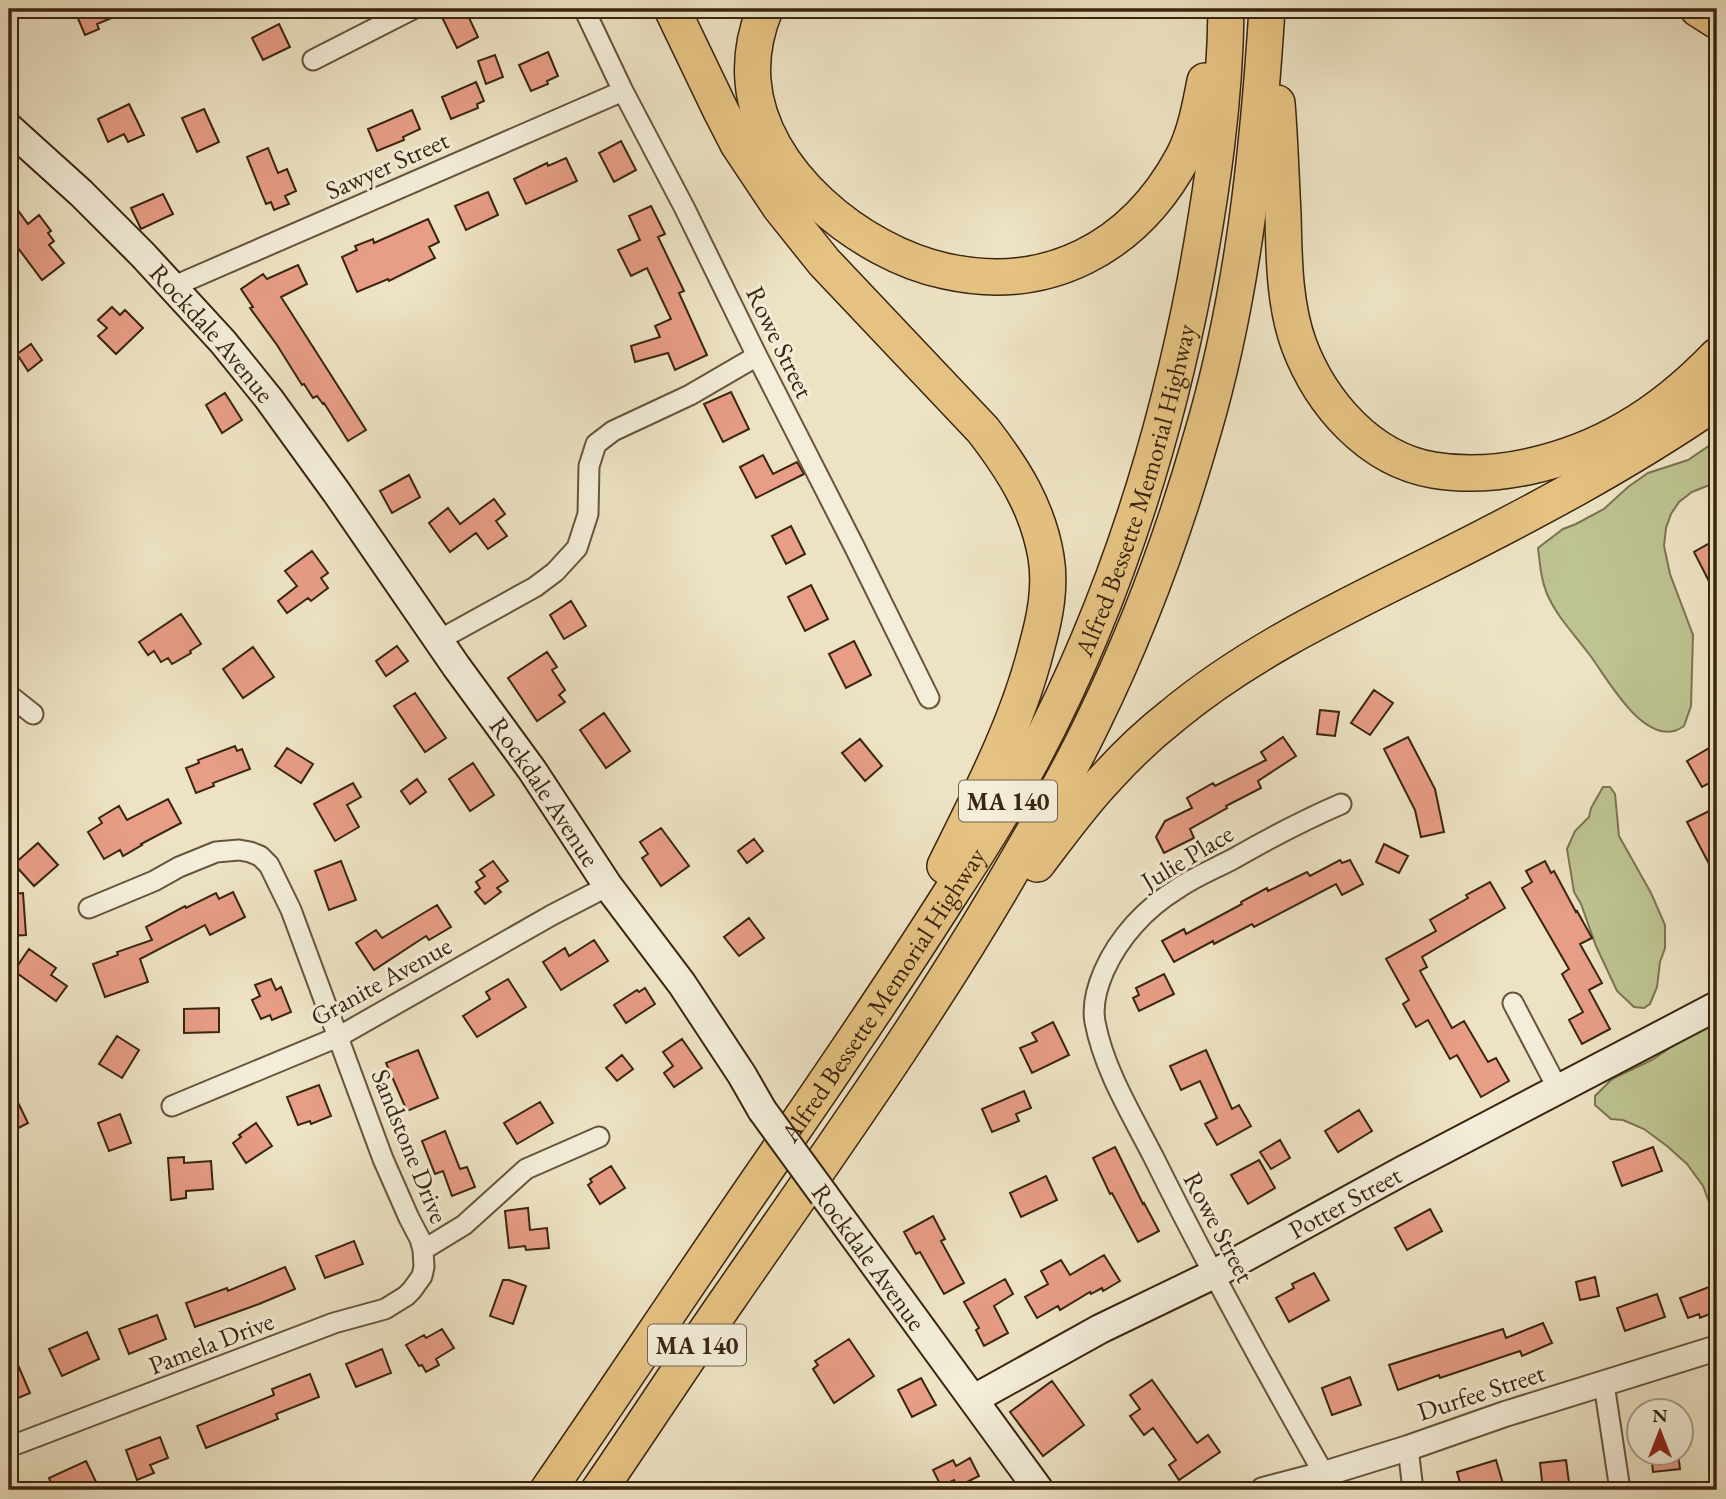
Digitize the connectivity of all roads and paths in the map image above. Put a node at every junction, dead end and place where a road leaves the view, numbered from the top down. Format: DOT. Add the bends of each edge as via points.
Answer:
graph roads {
  1 [pos="413,9"];
  2 [pos="584,9"];
  3 [pos="672,9"];
  4 [pos="765,9"];
  5 [pos="1217,9"];
  6 [pos="1226,9"];
  7 [pos="1268,9"];
  8 [pos="1698,9"];
  9 [pos="1717,21"];
  10 [pos="313,60"];
  11 [pos="623,91"];
  12 [pos="9,128"];
  13 [pos="172,287"];
  14 [pos="757,356"];
  15 [pos="1717,356"];
  16 [pos="1717,401"];
  17 [pos="439,640"];
  18 [pos="9,695"];
  19 [pos="929,698"];
  20 [pos="33,714"];
  21 [pos="1341,804"];
  22 [pos="608,886"];
  23 [pos="89,908"];
  24 [pos="954,967"];
  25 [pos="1096,993"];
  26 [pos="885,995"];
  27 [pos="1513,1003"];
  28 [pos="1717,1006"];
  29 [pos="338,1037"];
  30 [pos="1558,1089"];
  31 [pos="172,1106"];
  32 [pos="599,1137"];
  33 [pos="423,1250"];
  34 [pos="1214,1274"];
  35 [pos="422,1276"];
  36 [pos="1717,1348"];
  37 [pos="1604,1384"];
  38 [pos="974,1399"];
  39 [pos="9,1447"];
  40 [pos="1408,1448"];
  41 [pos="1324,1474"];
  42 [pos="548,1490"];
  43 [pos="599,1490"];
  44 [pos="1039,1490"];
  45 [pos="1263,1490"];
  46 [pos="1413,1490"];
  47 [pos="1620,1490"];
  1 -- 10 [label="street"];
  2 -- 11 [label="street, Rowe Street"];
  3 -- 26 [label="highway" via="738,144 773,196 824,262 983,430 1017,477 1043,540 1047,599 1023,694"];
  4 -- 5 [label="highway" via="753,52 752,82 769,136 802,186 849,227 910,260 944,271 1004,277 1034,274 1090,254 1116,239 1142,215 1184,155 1198,117"];
  6 -- 26 [label="highway, Alfred Bessette Memorial Highway / MA 140" via="1217,150 1198,263 1175,379 1127,538 1085,646 1031,759"];
  7 -- 15 [label="highway" via="1293,323 1319,385 1361,435 1382,450 1431,470 1483,472 1540,463 1626,429 1675,396"];
  7 -- 24 [label="highway, Alfred Bessette Memorial Highway / MA 140" via="1239,271 1214,391 1192,468 1140,615 1092,724"];
  8 -- 9 [label="highway"];
  11 -- 13 [label="street, Sawyer Street"];
  11 -- 14 [label="street, Rowe Street"];
  12 -- 13 [label="main road, Rockdale Avenue" via="81,193"];
  13 -- 17 [label="main road, Rockdale Avenue" via="269,399"];
  14 -- 17 [label="street" via="596,444 589,466 588,514 577,548 535,587"];
  14 -- 19 [label="street, Rowe Street"];
  16 -- 24 [label="highway" via="1612,468 1301,631 1208,688 1107,776"];
  17 -- 22 [label="main road, Rockdale Avenue"];
  18 -- 20 [label="street"];
  21 -- 25 [label="street, Julie Place" via="1282,831 1153,906 1113,954"];
  22 -- 29 [label="street, Granite Avenue"];
  22 -- 38 [label="main road, Rockdale Avenue, bridge" via="682,984 762,1110"];
  23 -- 29 [label="street, Sandstone Drive" via="216,852 239,850 260,856 291,910"];
  24 -- 43 [label="highway, Alfred Bessette Memorial Highway / MA 140"];
  25 -- 34 [label="street, Rowe Street" via="1095,1021 1113,1076"];
  26 -- 42 [label="highway, Alfred Bessette Memorial Highway / MA 140"];
  27 -- 30 [label="street"];
  28 -- 30 [label="main road, Potter Street"];
  29 -- 31 [label="street, Granite Avenue"];
  29 -- 33 [label="street, Sandstone Drive"];
  30 -- 34 [label="main road, Potter Street"];
  32 -- 33 [label="street" via="526,1169 464,1224"];
  33 -- 35 [label="street, Sandstone Drive"];
  34 -- 38 [label="main road, Potter Street" via="1100,1329"];
  34 -- 41 [label="street, Rowe Street"];
  35 -- 39 [label="street, Pamela Drive" via="405,1297 385,1310 334,1323"];
  36 -- 37 [label="street, Durfee Street"];
  37 -- 40 [label="street, Durfee Street"];
  37 -- 47 [label="street"];
  38 -- 44 [label="main road, Rockdale Avenue"];
  40 -- 41 [label="street, Durfee Street"];
  40 -- 46 [label="street"];
  41 -- 45 [label="street, Durfee Street"];
}
